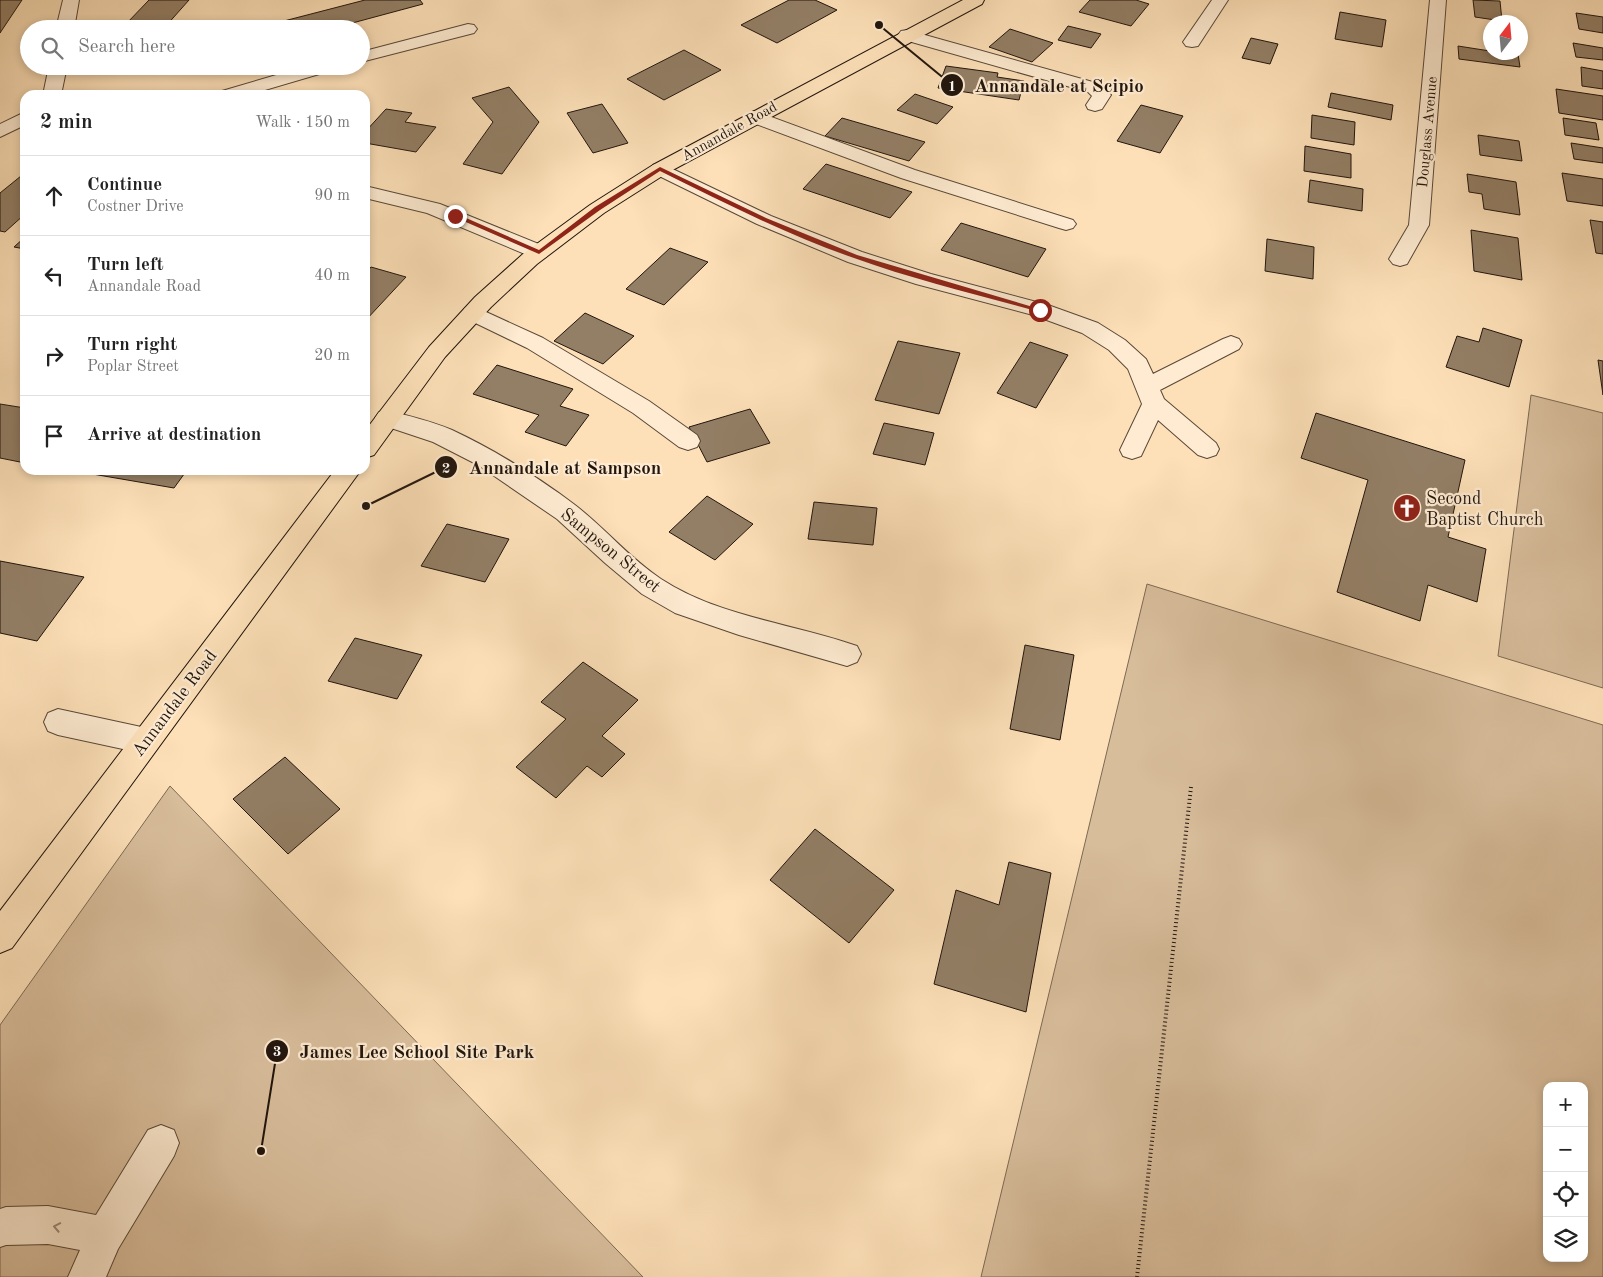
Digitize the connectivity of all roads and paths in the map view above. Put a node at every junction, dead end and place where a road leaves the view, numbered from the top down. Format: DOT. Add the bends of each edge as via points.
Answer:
graph roads {
  1 [pos="71,0"];
  2 [pos="976,0"];
  3 [pos="1220,0"];
  4 [pos="1438,0"];
  5 [pos="67,20"];
  6 [pos="468,29"];
  7 [pos="908,35"];
  8 [pos="1192,42"];
  9 [pos="370,55"];
  10 [pos="56,75"];
  11 [pos="296,75"];
  12 [pos="53,90"];
  13 [pos="245,90"];
  14 [pos="1095,106"];
  15 [pos="755,116"];
  16 [pos="20,121"];
  17 [pos="0,131"];
  18 [pos="660,169"];
  19 [pos="370,193"];
  20 [pos="1066,224"];
  21 [pos="539,252"];
  22 [pos="1400,260"];
  23 [pos="473,313"];
  24 [pos="1231,344"];
  25 [pos="1151,395"];
  26 [pos="377,425"];
  27 [pos="370,438"];
  28 [pos="688,441"];
  29 [pos="1132,450"];
  30 [pos="1207,450"];
  31 [pos="345,475"];
  32 [pos="847,654"];
  33 [pos="58,722"];
  34 [pos="146,741"];
  35 [pos="1191,787"];
  36 [pos="0,937"];
  37 [pos="161,1143"];
  38 [pos="0,1228"];
  39 [pos="105,1236"];
  40 [pos="88,1277"];
  41 [pos="1137,1277"];
  1 -- 5 [label="street"];
  2 -- 7 [label="main road, Annandale Road"];
  3 -- 8 [label="street"];
  4 -- 22 [label="street, Douglass Avenue" via="1419,225"];
  6 -- 9 [label="street"];
  7 -- 14 [label="street" via="1094,88 1102,95"];
  7 -- 15 [label="main road, Annandale Road"];
  10 -- 12 [label="street"];
  11 -- 13 [label="street"];
  15 -- 18 [label="main road, Annandale Road"];
  15 -- 20 [label="street" via="908,174"];
  16 -- 17 [label="street"];
  18 -- 21 [label="main road, Annandale Road"];
  18 -- 25 [label="street" via="764,220 855,257 1040,310 1090,328 1117,345 1138,365"];
  19 -- 21 [label="street" via="455,216"];
  21 -- 23 [label="main road, Annandale Road"];
  23 -- 26 [label="main road, Annandale Road"];
  23 -- 28 [label="street" via="535,342 641,407"];
  24 -- 25 [label="street"];
  25 -- 29 [label="street"];
  25 -- 30 [label="street"];
  26 -- 27 [label="main road, Annandale Road"];
  26 -- 32 [label="street, Sampson Street" via="442,436 487,459 566,512 651,586 685,605"];
  31 -- 34 [label="main road, Annandale Road"];
  33 -- 34 [label="street"];
  34 -- 36 [label="main road, Annandale Road"];
  35 -- 41 [label="path"];
  37 -- 39 [label="street"];
  39 -- 38 [label="street, one-way" via="48,1225"];
  39 -- 40 [label="street"];
}
